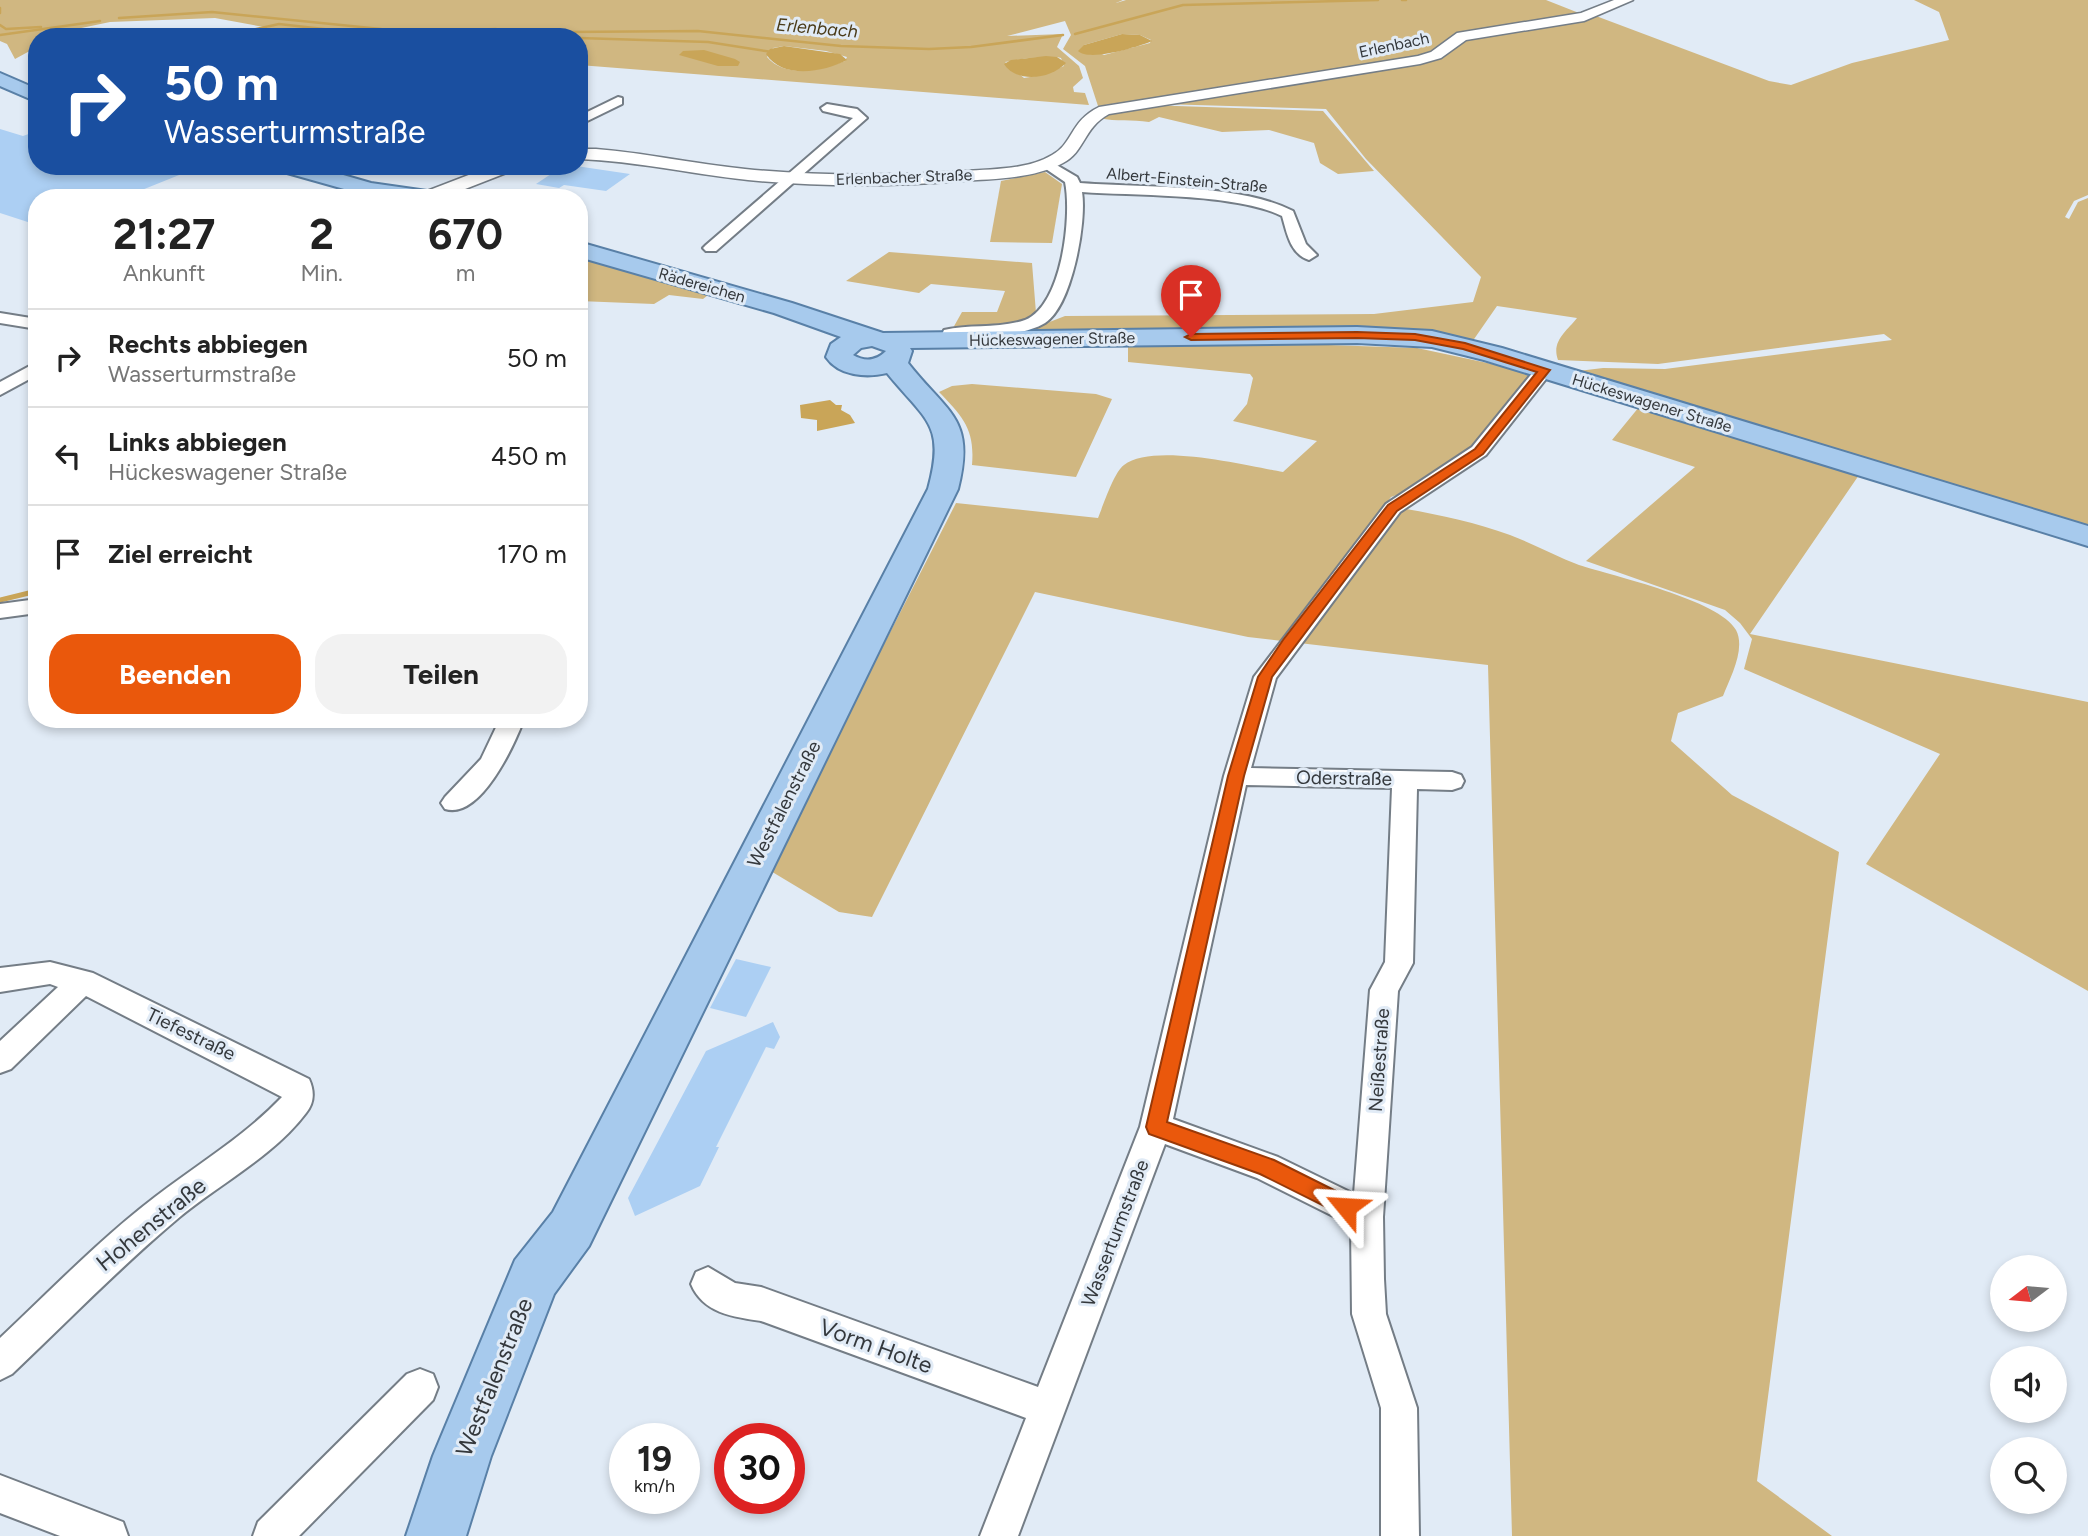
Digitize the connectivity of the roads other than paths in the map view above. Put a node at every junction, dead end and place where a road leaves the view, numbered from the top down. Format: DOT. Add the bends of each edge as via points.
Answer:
graph roads {
  1 [pos="1626,0"];
  2 [pos="0,79"];
  3 [pos="28,92"];
  4 [pos="1201,94"];
  5 [pos="618,101"];
  6 [pos="827,108"];
  7 [pos="588,116"];
  8 [pos="588,155"];
  9 [pos="1048,164"];
  10 [pos="317,175"];
  11 [pos="488,175"];
  12 [pos="792,178"];
  13 [pos="1075,187"];
  14 [pos="361,189"];
  15 [pos="453,189"];
  16 [pos="711,248"];
  17 [pos="588,252"];
  18 [pos="1308,255"];
  19 [pos="0,318"];
  20 [pos="28,323"];
  21 [pos="942,341"];
  22 [pos="881,356"];
  23 [pos="1544,370"];
  24 [pos="28,373"];
  25 [pos="0,390"];
  26 [pos="2075,532"];
  27 [pos="28,607"];
  28 [pos="0,611"];
  29 [pos="508,728"];
  30 [pos="1236,776"];
  31 [pos="1405,780"];
  32 [pos="1452,781"];
  33 [pos="454,803"];
  34 [pos="0,980"];
  35 [pos="83,981"];
  36 [pos="0,1060"];
  37 [pos="298,1088"];
  38 [pos="1156,1127"];
  39 [pos="1367,1217"];
  40 [pos="571,1229"];
  41 [pos="708,1284"];
  42 [pos="0,1362"];
  43 [pos="421,1387"];
  44 [pos="1047,1408"];
  45 [pos="0,1494"];
  46 [pos="109,1536"];
  47 [pos="272,1536"];
  48 [pos="436,1536"];
  49 [pos="462,1536"];
  50 [pos="999,1536"];
  51 [pos="1400,1536"];
  1 -- 4 [label="street, Erlenbach" via="1584,17 1462,36 1420,61"];
  2 -- 3 [label="main road"];
  4 -- 9 [label="street, Erlenbacher Straße" via="1122,106 1091,116 1080,127 1071,151"];
  5 -- 7 [label="street"];
  6 -- 12 [label="street" via="861,118"];
  8 -- 12 [label="street, Erlenbacher Straße"];
  9 -- 12 [label="street, Erlenbacher Straße" via="934,178"];
  9 -- 13 [label="street" via="1066,174"];
  10 -- 14 [label="main road"];
  11 -- 15 [label="street"];
  12 -- 16 [label="street"];
  13 -- 18 [label="street, Albert-Einstein-Straße" via="1269,204 1288,214 1298,246"];
  13 -- 21 [label="street" via="1075,230 1044,318 957,332"];
  17 -- 22 [label="main road, Rädereichen" via="772,305 823,324"];
  19 -- 20 [label="street"];
  21 -- 22 [label="main road, Hückeswagener Straße"];
  21 -- 23 [label="main road, Hückeswagener Straße" via="1399,336 1453,344"];
  22 -- 40 [label="main road, Westfalenstraße" via="948,430 953,453 943,489"];
  23 -- 26 [label="main road, Hückeswagener Straße"];
  23 -- 30 [label="street, Wasserturmstraße" via="1479,452 1392,508 1288,643 1259,692"];
  24 -- 25 [label="street"];
  27 -- 28 [label="street"];
  29 -- 33 [label="street" via="493,764"];
  30 -- 31 [label="street, Oderstraße"];
  30 -- 38 [label="street, Wasserturmstraße"];
  31 -- 32 [label="street, Oderstraße"];
  31 -- 39 [label="street, Neißestraße" via="1399,963 1384,990"];
  34 -- 35 [label="street, Tiefestraße" via="50,973"];
  35 -- 36 [label="street"];
  35 -- 37 [label="street, Tiefestraße"];
  37 -- 42 [label="street, Hohenstraße" via="297,1102 272,1129 125,1243"];
  38 -- 39 [label="street" via="1266,1167"];
  38 -- 44 [label="street, Wasserturmstraße"];
  39 -- 51 [label="street, Neißestraße" via="1369,1314 1399,1408"];
  40 -- 48 [label="main road, Westfalenstraße" via="534,1278 462,1456"];
  40 -- 49 [label="main road, Westfalenstraße" via="561,1284 485,1452"];
  41 -- 44 [label="street, Vorm Holte" via="729,1299 761,1304"];
  43 -- 47 [label="street"];
  44 -- 50 [label="street, Wasserturmstraße"];
  45 -- 46 [label="street"];
}
